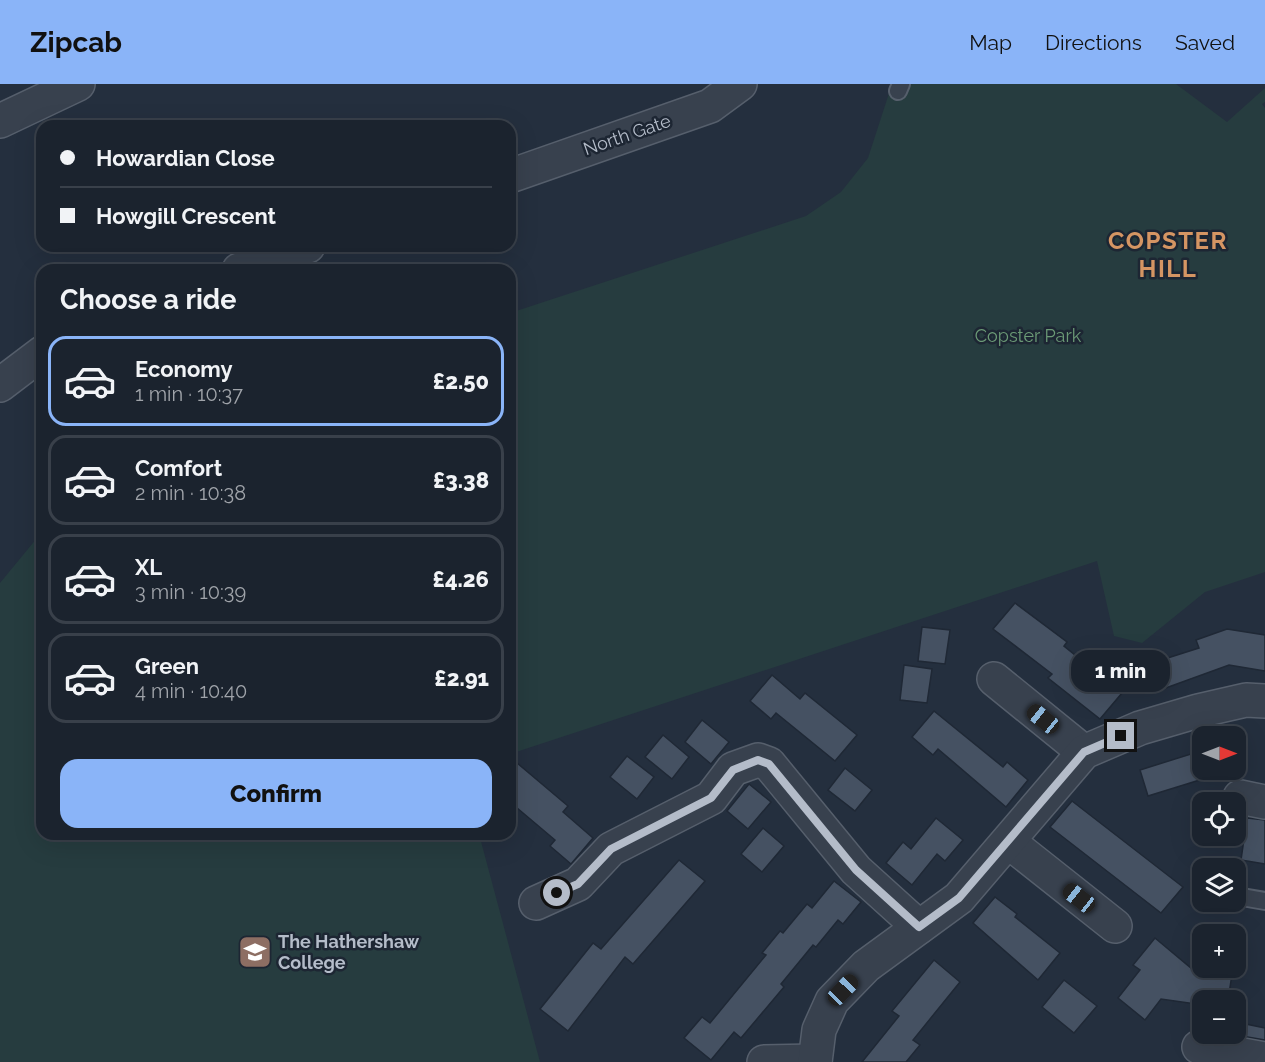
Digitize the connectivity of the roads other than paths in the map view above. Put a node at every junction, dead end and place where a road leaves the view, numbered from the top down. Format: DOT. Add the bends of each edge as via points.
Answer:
graph roads {
  1 [pos="78,84"];
  2 [pos="740,84"];
  3 [pos="0,121"];
  4 [pos="516,174"];
  5 [pos="291,252"];
  6 [pos="256,264"];
  7 [pos="36,358"];
  8 [pos="0,385"];
  9 [pos="994,679"];
  10 [pos="1265,701"];
  11 [pos="1084,752"];
  12 [pos="1009,842"];
  13 [pos="1246,898"];
  14 [pos="1265,901"];
  15 [pos="536,903"];
  16 [pos="1115,926"];
  17 [pos="919,927"];
  18 [pos="1205,1052"];
  19 [pos="1265,1059"];
  20 [pos="815,1061"];
  21 [pos="764,1062"];
  1 -- 3 [label="street"];
  2 -- 4 [label="street, North Gate" via="710,106"];
  5 -- 6 [label="street"];
  7 -- 8 [label="street"];
  9 -- 11 [label="street"];
  10 -- 11 [label="street" via="1246,700 1198,711 1140,728"];
  11 -- 12 [label="street"];
  12 -- 16 [label="street"];
  12 -- 17 [label="street" via="959,898"];
  13 -- 14 [label="lane"];
  15 -- 17 [label="street" via="578,884 611,849 711,798 733,770 758,760 769,764 856,870"];
  17 -- 20 [label="street" via="866,966 832,1001 819,1030"];
  18 -- 19 [label="street"];
  20 -- 21 [label="street"];
}
